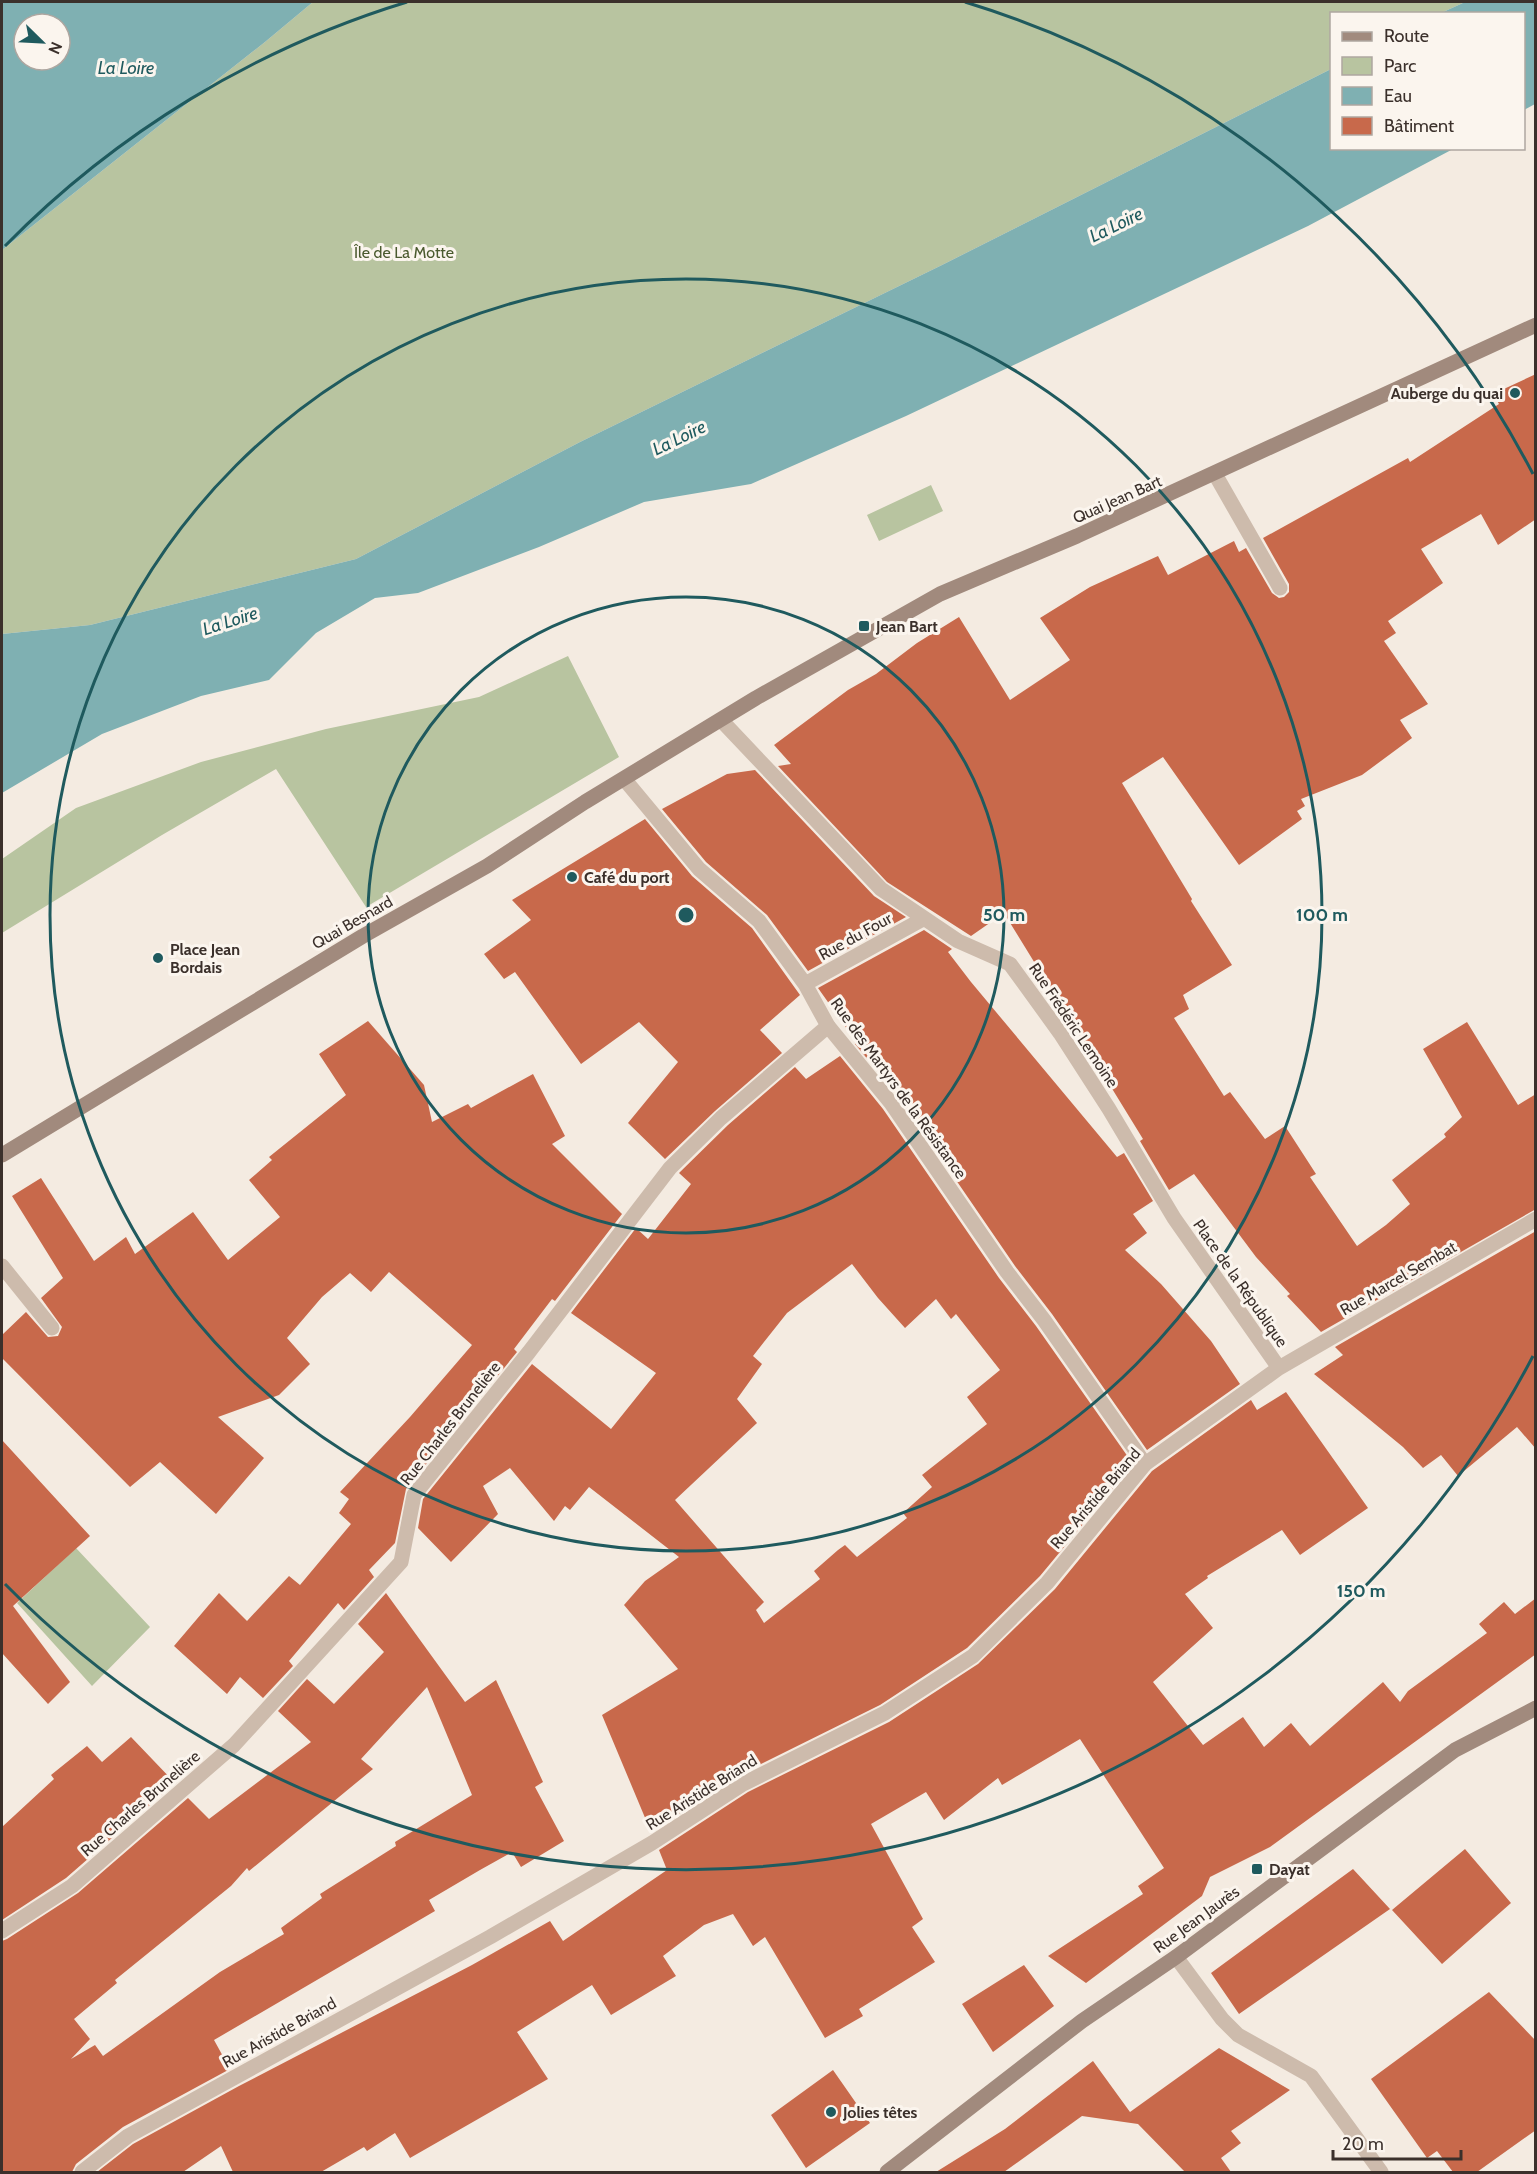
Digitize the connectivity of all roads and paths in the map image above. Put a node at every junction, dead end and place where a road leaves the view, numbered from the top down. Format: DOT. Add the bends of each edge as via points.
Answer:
graph roads {
  1 [pos="1536,325"];
  2 [pos="1215,474"];
  3 [pos="1280,588"];
  4 [pos="721,720"];
  5 [pos="624,780"];
  6 [pos="923,919"];
  7 [pos="806,984"];
  8 [pos="828,1026"];
  9 [pos="2,1155"];
  10 [pos="1174,1218"];
  11 [pos="1536,1219"];
  12 [pos="2,1266"];
  13 [pos="52,1328"];
  14 [pos="1279,1368"];
  15 [pos="1145,1464"];
  16 [pos="1536,1708"];
  17 [pos="2,1931"];
  18 [pos="1176,1957"];
  19 [pos="82,2172"];
  20 [pos="887,2172"];
  21 [pos="1381,2172"];
  1 -- 2 [label="street, Quai Jean Bart"];
  2 -- 3 [label="street"];
  2 -- 4 [label="street, Quai Jean Bart" via="940,594"];
  4 -- 5 [label="street, Quai Besnard"];
  4 -- 6 [label="street, Rue Frédéric Lemoine" via="881,889"];
  5 -- 7 [label="street, Rue des Martyrs de la Résistance" via="699,868 759,921"];
  5 -- 9 [label="street, Quai Besnard"];
  6 -- 7 [label="street, Rue du Four"];
  6 -- 10 [label="street, Rue Frédéric Lemoine" via="958,941 1010,964 1060,1033"];
  7 -- 8 [label="street, Rue des Martyrs de la Résistance"];
  8 -- 15 [label="street, Rue des Martyrs de la Résistance" via="891,1102"];
  8 -- 17 [label="street, Rue Charles Brunelière" via="721,1118 670,1168 414,1495 401,1562 234,1745 72,1886"];
  10 -- 14 [label="street, Place de la République"];
  11 -- 14 [label="street, Rue Marcel Sembat"];
  12 -- 13 [label="street"];
  14 -- 15 [label="street, Rue Aristide Briand"];
  15 -- 19 [label="street, Rue Aristide Briand" via="1047,1582 973,1656 885,1713 743,1784 652,1843 490,1937 128,2136"];
  16 -- 18 [label="street, Rue Jean Jaurès" via="1455,1750"];
  18 -- 20 [label="street, Rue Jean Jaurès" via="1082,2021"];
  18 -- 21 [label="street" via="1222,2019 1239,2035 1311,2076"];
}
